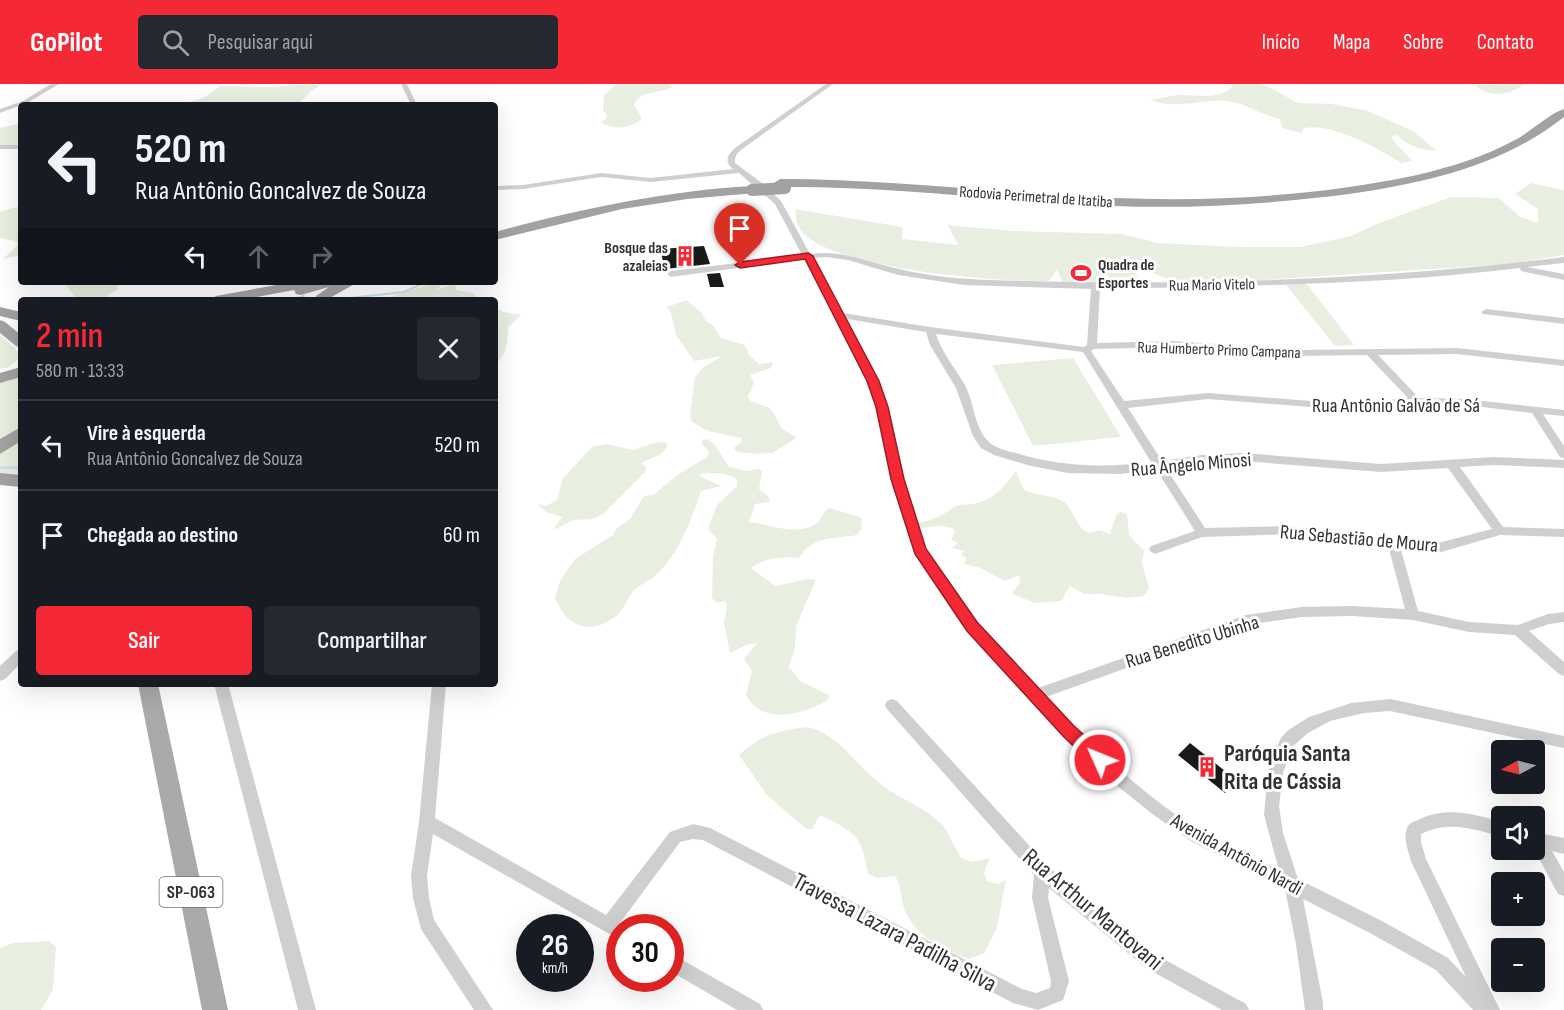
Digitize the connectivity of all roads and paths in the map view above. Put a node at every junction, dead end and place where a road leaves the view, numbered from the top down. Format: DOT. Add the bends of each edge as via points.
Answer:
graph roads {
  1 [pos="56,84"];
  2 [pos="416,84"];
  3 [pos="830,84"];
  4 [pos="405,85"];
  5 [pos="25,102"];
  6 [pos="413,102"];
  7 [pos="1564,105"];
  8 [pos="18,106"];
  9 [pos="0,111"];
  10 [pos="1564,113"];
  11 [pos="1563,126"];
  12 [pos="0,147"];
  13 [pos="18,147"];
  14 [pos="739,171"];
  15 [pos="782,186"];
  16 [pos="750,187"];
  17 [pos="498,188"];
  18 [pos="498,230"];
  19 [pos="498,235"];
  20 [pos="808,256"];
  21 [pos="1564,260"];
  22 [pos="1510,266"];
  23 [pos="671,274"];
  24 [pos="1564,278"];
  25 [pos="297,285"];
  26 [pos="303,285"];
  27 [pos="322,285"];
  28 [pos="345,285"];
  29 [pos="1096,286"];
  30 [pos="232,297"];
  31 [pos="265,297"];
  32 [pos="280,297"];
  33 [pos="321,297"];
  34 [pos="0,311"];
  35 [pos="1486,312"];
  36 [pos="840,315"];
  37 [pos="18,316"];
  38 [pos="1564,321"];
  39 [pos="0,325"];
  40 [pos="930,330"];
  41 [pos="18,340"];
  42 [pos="1089,348"];
  43 [pos="1369,351"];
  44 [pos="1564,363"];
  45 [pos="18,368"];
  46 [pos="0,373"];
  47 [pos="18,373"];
  48 [pos="0,378"];
  49 [pos="1416,401"];
  50 [pos="1121,405"];
  51 [pos="1535,410"];
  52 [pos="1564,413"];
  53 [pos="18,435"];
  54 [pos="0,448"];
  55 [pos="1564,454"];
  56 [pos="1451,463"];
  57 [pos="1159,464"];
  58 [pos="1564,464"];
  59 [pos="0,479"];
  60 [pos="18,481"];
  61 [pos="1500,531"];
  62 [pos="1202,533"];
  63 [pos="1564,533"];
  64 [pos="1394,545"];
  65 [pos="1155,549"];
  66 [pos="1413,615"];
  67 [pos="1564,616"];
  68 [pos="1518,630"];
  69 [pos="18,658"];
  70 [pos="1564,670"];
  71 [pos="0,675"];
  72 [pos="149,687"];
  73 [pos="222,687"];
  74 [pos="439,687"];
  75 [pos="1037,694"];
  76 [pos="892,705"];
  77 [pos="1564,742"];
  78 [pos="427,822"];
  79 [pos="1491,827"];
  80 [pos="1545,842"];
  81 [pos="1564,846"];
  82 [pos="1545,855"];
  83 [pos="1042,872"];
  84 [pos="1292,886"];
  85 [pos="1564,888"];
  86 [pos="623,914"];
  87 [pos="606,923"];
  88 [pos="1460,948"];
  89 [pos="1442,964"];
  90 [pos="684,969"];
  91 [pos="215,1010"];
  92 [pos="307,1010"];
  93 [pos="484,1010"];
  94 [pos="754,1010"];
  95 [pos="1240,1010"];
  96 [pos="1314,1010"];
  97 [pos="1485,1010"];
  98 [pos="1491,1010"];
  1 -- 5 [label="street"];
  2 -- 4 [label="street"];
  3 -- 14 [label="street" via="733,153 731,164"];
  4 -- 6 [label="street"];
  7 -- 10 [label="highway"];
  8 -- 9 [label="street"];
  10 -- 15 [label="highway, Rodovia Perimetral de Itatiba" via="1529,138 1487,158 1390,184 1307,196 1229,202 1131,202 833,183"];
  11 -- 15 [label="highway, Rodovia Perimetral de Itatiba" via="1514,155 1436,180 1280,204 1128,208"];
  12 -- 13 [label="street"];
  14 -- 17 [label="street" via="639,181 601,175"];
  14 -- 20 [label="street, Avenida Antônio Nardi" via="778,203"];
  15 -- 16 [label="highway, Rodovia Perimetral de Itatiba, bridge"];
  16 -- 18 [label="highway, Rodovia Perimetral de Itatiba" via="677,190 625,198"];
  16 -- 19 [label="highway, Rodovia Perimetral de Itatiba" via="650,199"];
  20 -- 23 [label="street, Rua Mario Vitelo"];
  20 -- 29 [label="street, Rua Mario Vitelo" via="838,255 898,272 964,282"];
  20 -- 36 [label="street, Avenida Antônio Nardi"];
  21 -- 22 [label="street"];
  22 -- 24 [label="street"];
  22 -- 29 [label="street, Rua Mario Vitelo" via="1293,282"];
  25 -- 30 [label="highway"];
  26 -- 31 [label="highway"];
  27 -- 32 [label="highway"];
  28 -- 33 [label="highway"];
  29 -- 42 [label="street"];
  34 -- 37 [label="highway"];
  35 -- 38 [label="street"];
  36 -- 40 [label="street, Rua Humberto Primo Campana"];
  36 -- 75 [label="street, Avenida Antônio Nardi" via="882,407 897,479 920,550 972,626"];
  39 -- 41 [label="highway"];
  40 -- 42 [label="street, Rua Humberto Primo Campana"];
  40 -- 57 [label="street, Rua Ângelo Minosi" via="985,445 998,452 1068,469 1121,470"];
  42 -- 43 [label="street, Rua Humberto Primo Campana" via="1174,344 1298,353"];
  42 -- 50 [label="street"];
  43 -- 44 [label="street, Rua Humberto Primo Campana" via="1457,351"];
  43 -- 49 [label="street"];
  45 -- 46 [label="highway"];
  47 -- 48 [label="highway"];
  49 -- 50 [label="street, Rua Antônio Galvão de Sá" via="1349,407 1208,396"];
  49 -- 51 [label="street, Rua Antônio Galvão de Sá"];
  50 -- 57 [label="street"];
  51 -- 52 [label="street, Rua Antônio Galvão de Sá"];
  51 -- 55 [label="street"];
  53 -- 54 [label="highway"];
  56 -- 57 [label="street, Rua Ângelo Minosi" via="1381,468 1243,457"];
  56 -- 58 [label="street, Rua Ângelo Minosi"];
  56 -- 61 [label="street"];
  57 -- 62 [label="street"];
  59 -- 60 [label="highway"];
  61 -- 63 [label="street, Rua Sebastião de Moura"];
  61 -- 64 [label="street, Rua Sebastião de Moura" via="1438,548"];
  62 -- 64 [label="street, Rua Sebastião de Moura" via="1291,530"];
  62 -- 65 [label="street, Rua Sebastião de Moura"];
  64 -- 66 [label="street"];
  66 -- 68 [label="street, Rua Benedito Ubinha" via="1469,627"];
  66 -- 75 [label="street, Rua Benedito Ubinha" via="1332,611 1246,620"];
  67 -- 68 [label="street, Rua Benedito Ubinha"];
  68 -- 70 [label="street"];
  69 -- 71 [label="street"];
  72 -- 91 [label="main road, SP-063"];
  73 -- 92 [label="street"];
  74 -- 78 [label="street"];
  75 -- 84 [label="street, Avenida Antônio Nardi" via="1069,731 1156,808 1196,836"];
  76 -- 83 [label="street, Rua Arthur Mantovani"];
  77 -- 84 [label="street" via="1390,705 1365,705 1321,717 1290,738 1273,781 1272,815"];
  78 -- 87 [label="street"];
  78 -- 93 [label="street" via="418,876 426,923"];
  79 -- 88 [label="street" via="1460,818 1440,818 1414,830 1419,861"];
  80 -- 81 [label="street"];
  82 -- 85 [label="street"];
  83 -- 86 [label="street, Travessa Lazara Padilha Silva" via="1040,898 1060,981 1057,994 1036,1002 1019,997 705,833 687,832 675,837"];
  83 -- 95 [label="street, Rua Arthur Mantovani" via="1152,962"];
  84 -- 89 [label="street, Avenida Antônio Nardi"];
  84 -- 96 [label="street"];
  88 -- 89 [label="street"];
  88 -- 98 [label="street"];
  89 -- 97 [label="street, Avenida Antônio Nardi"];
  90 -- 94 [label="street"];
}
